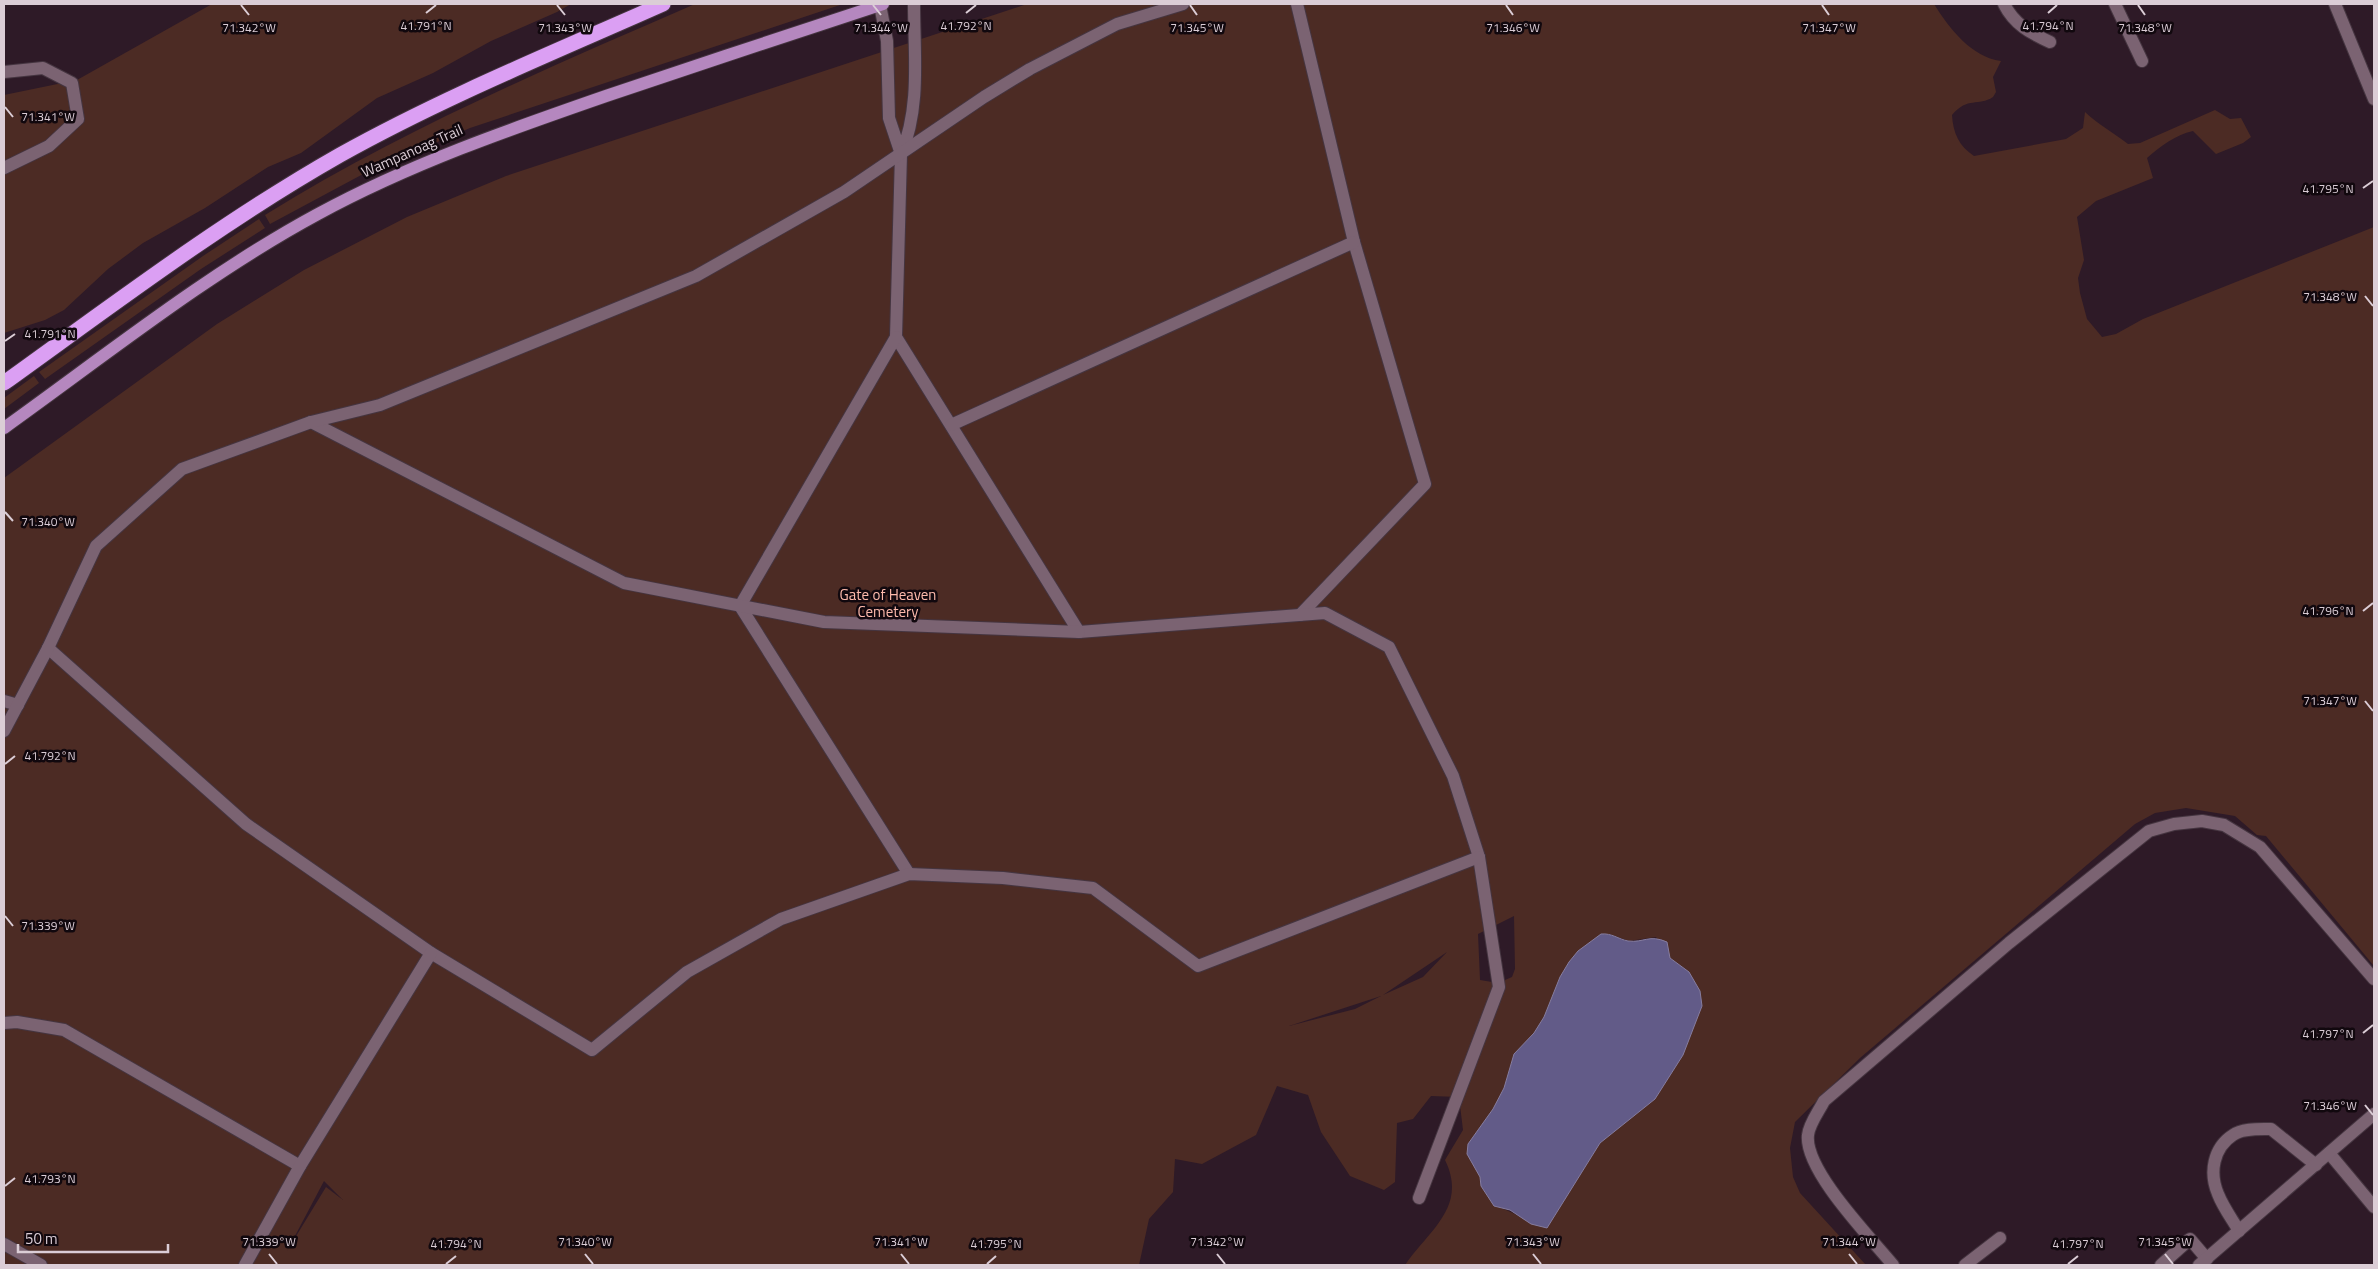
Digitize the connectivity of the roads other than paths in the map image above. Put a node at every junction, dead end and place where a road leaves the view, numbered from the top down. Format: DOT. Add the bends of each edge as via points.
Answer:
graph roads {
  1 [pos="663,4"];
  2 [pos="881,4"];
  3 [pos="914,4"];
  4 [pos="1183,4"];
  5 [pos="1297,4"];
  6 [pos="2004,4"];
  7 [pos="2115,4"];
  8 [pos="2335,4"];
  9 [pos="2050,42"];
  10 [pos="2142,61"];
  11 [pos="4,72"];
  12 [pos="2374,99"];
  13 [pos="901,154"];
  14 [pos="4,168"];
  15 [pos="1354,242"];
  16 [pos="896,337"];
  17 [pos="4,383"];
  18 [pos="312,422"];
  19 [pos="951,424"];
  20 [pos="4,428"];
  21 [pos="740,606"];
  22 [pos="1300,615"];
  23 [pos="1079,632"];
  24 [pos="48,648"];
  25 [pos="4,701"];
  26 [pos="18,704"];
  27 [pos="4,731"];
  28 [pos="1479,857"];
  29 [pos="909,874"];
  30 [pos="431,953"];
  31 [pos="2374,979"];
  32 [pos="4,1023"];
  33 [pos="2374,1114"];
  34 [pos="2329,1153"];
  35 [pos="2316,1164"];
  36 [pos="300,1166"];
  37 [pos="1419,1198"];
  38 [pos="2374,1207"];
  39 [pos="2239,1231"];
  40 [pos="2000,1238"];
  41 [pos="4,1244"];
  42 [pos="2203,1262"];
  43 [pos="41,1265"];
  44 [pos="245,1265"];
  45 [pos="1893,1265"];
  46 [pos="1965,1265"];
  47 [pos="2161,1265"];
  1 -- 17 [label="highway, Wampanoag Trail" via="432,107 325,163 201,242"];
  2 -- 13 [label="street" via="887,40 889,118"];
  2 -- 20 [label="main road, Wampanoag Trail" via="511,129 385,180 311,218 233,266"];
  3 -- 13 [label="street" via="914,106"];
  4 -- 13 [label="street" via="1117,24 1055,55 984,96"];
  5 -- 15 [label="street"];
  6 -- 9 [label="street" via="2009,14 2028,33"];
  7 -- 10 [label="street"];
  8 -- 12 [label="street"];
  11 -- 14 [label="street" via="43,68 72,83 78,118 49,146"];
  13 -- 16 [label="street"];
  13 -- 18 [label="street" via="819,207 696,276 380,405"];
  15 -- 19 [label="street"];
  15 -- 22 [label="street" via="1425,484"];
  16 -- 19 [label="street"];
  16 -- 21 [label="street"];
  18 -- 21 [label="street" via="624,583"];
  18 -- 24 [label="street" via="182,469 96,546"];
  19 -- 23 [label="street"];
  21 -- 23 [label="street" via="824,622"];
  21 -- 29 [label="street"];
  22 -- 23 [label="street"];
  22 -- 28 [label="street" via="1325,613 1389,647 1453,776"];
  24 -- 26 [label="street"];
  24 -- 30 [label="street" via="246,824"];
  25 -- 26 [label="street"];
  26 -- 27 [label="street"];
  28 -- 29 [label="street" via="1198,966 1093,888 1003,878"];
  28 -- 37 [label="street" via="1499,987"];
  29 -- 30 [label="street" via="781,919 687,972 592,1050"];
  30 -- 36 [label="street"];
  31 -- 45 [label="street" via="2260,847 2224,825 2202,822 2174,824 2149,831 2009,943 1824,1100 1808,1136 1811,1158 1823,1180"];
  32 -- 36 [label="street" via="64,1030"];
  33 -- 34 [label="street"];
  34 -- 35 [label="street"];
  34 -- 38 [label="street"];
  35 -- 39 [label="street"];
  35 -- 39 [label="street" via="2271,1129 2233,1134 2214,1156 2214,1178 2218,1194"];
  36 -- 44 [label="street"];
  39 -- 42 [label="street"];
  40 -- 46 [label="street"];
  41 -- 43 [label="street"];
  42 -- 47 [label="street" via="2190,1239"];
}
